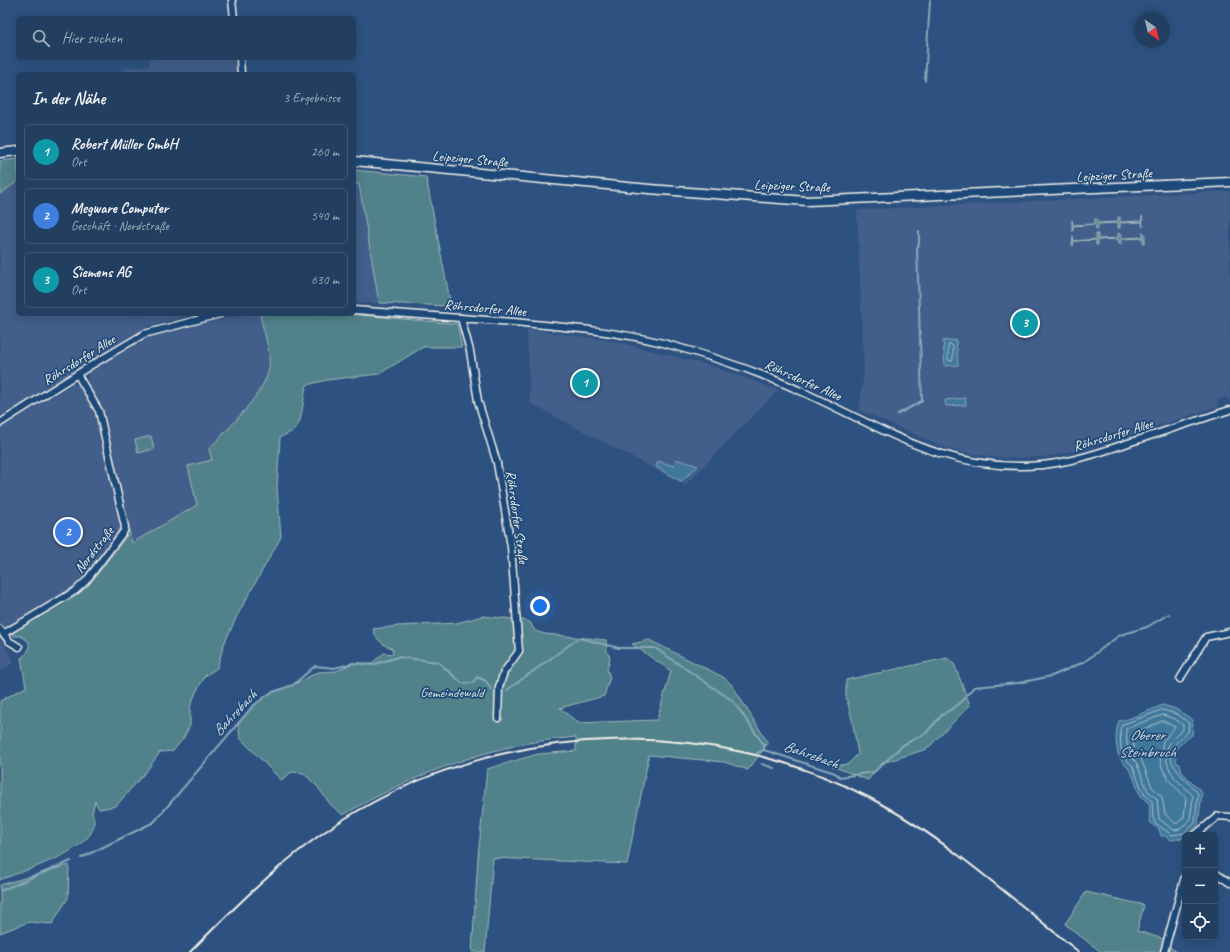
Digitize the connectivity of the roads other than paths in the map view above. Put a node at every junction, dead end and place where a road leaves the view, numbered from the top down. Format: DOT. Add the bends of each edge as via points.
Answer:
graph roads {
  1 [pos="232,0"];
  2 [pos="234,16"];
  3 [pos="240,60"];
  4 [pos="242,72"];
  5 [pos="16,151"];
  6 [pos="0,153"];
  7 [pos="356,161"];
  8 [pos="1230,182"];
  9 [pos="356,310"];
  10 [pos="212,316"];
  11 [pos="461,318"];
  12 [pos="77,374"];
  13 [pos="1230,410"];
  14 [pos="0,423"];
  15 [pos="1,631"];
  16 [pos="1230,632"];
  17 [pos="19,647"];
  18 [pos="1180,679"];
  19 [pos="498,718"];
  20 [pos="1230,817"];
  21 [pos="1199,832"];
  22 [pos="1218,875"];
  23 [pos="1230,883"];
  24 [pos="1182,887"];
  25 [pos="1164,952"];
  1 -- 2 [label="street"];
  3 -- 4 [label="street"];
  5 -- 6 [label="main road"];
  7 -- 8 [label="main road, Leipziger Straße" via="807,201"];
  9 -- 11 [label="street, Röhrsdorfer Allee"];
  10 -- 12 [label="street, Röhrsdorfer Allee" via="144,334"];
  11 -- 13 [label="street, Röhrsdorfer Allee" via="594,330 662,343 772,379 924,449 992,465 1025,466 1070,461"];
  11 -- 19 [label="street, Röhrsdorfer Straße" via="470,351 478,401 497,463 511,547 519,651 504,672 499,687"];
  12 -- 14 [label="street, Röhrsdorfer Allee"];
  12 -- 15 [label="street, Nordstraße" via="99,411 124,531 86,581 75,590"];
  15 -- 17 [label="street, Nordstraße" via="9,641"];
  16 -- 18 [label="street" via="1206,636"];
  20 -- 21 [label="street" via="1218,816"];
  22 -- 23 [label="street"];
  24 -- 25 [label="street"];
}
